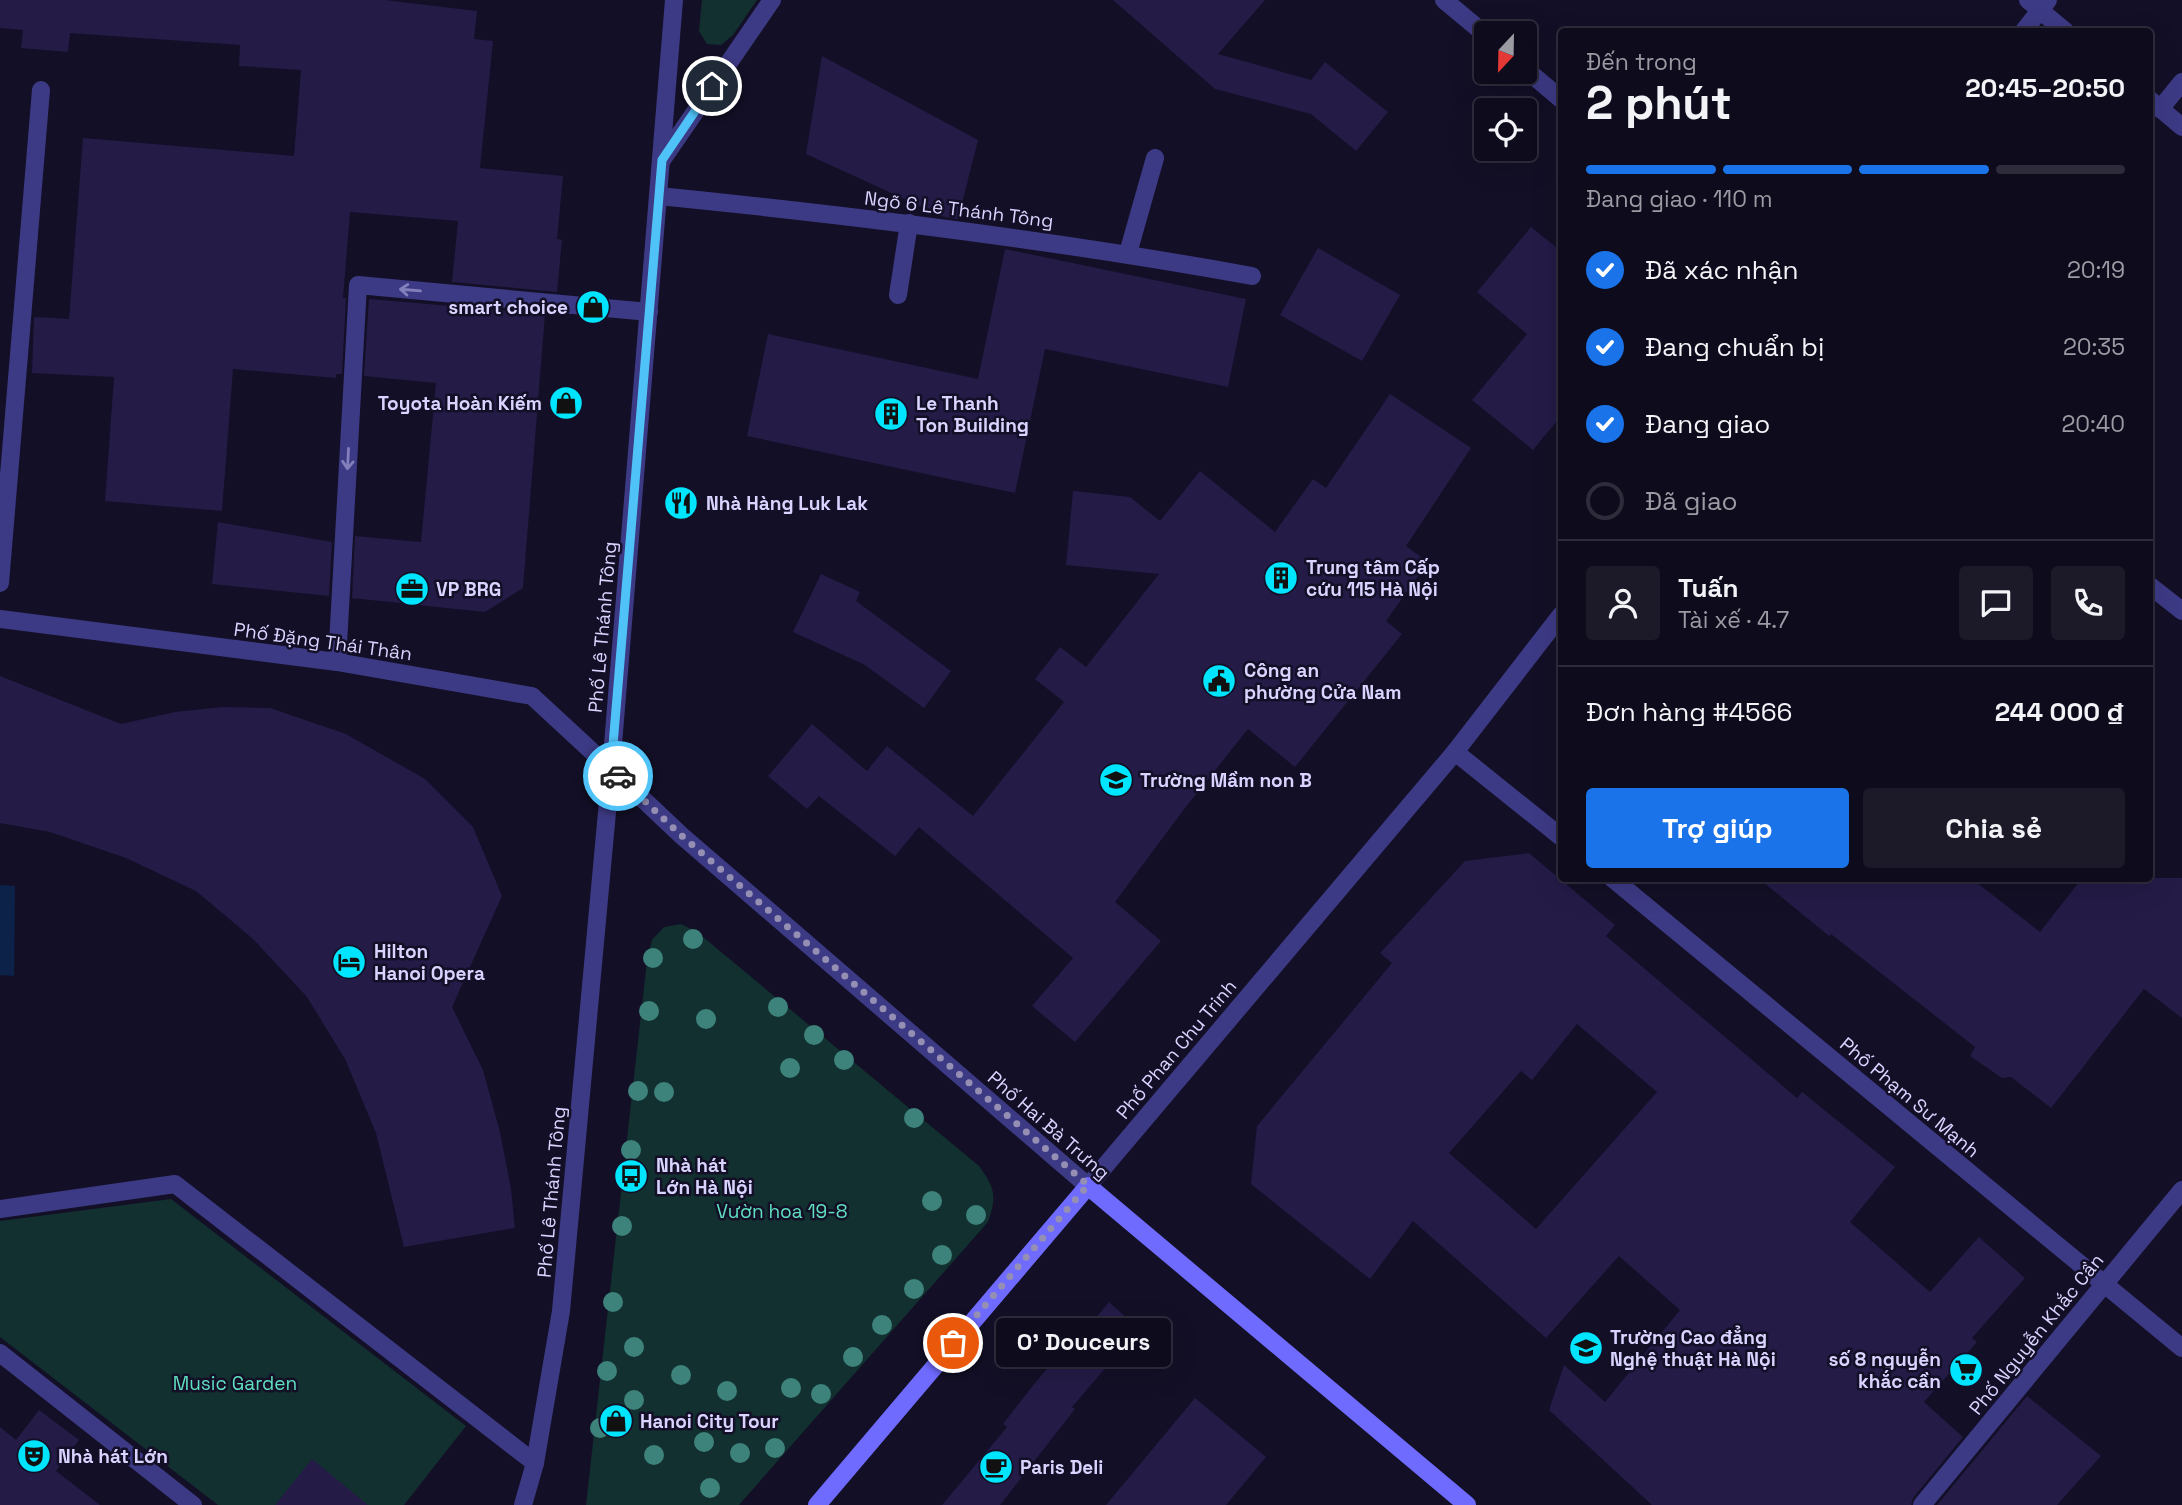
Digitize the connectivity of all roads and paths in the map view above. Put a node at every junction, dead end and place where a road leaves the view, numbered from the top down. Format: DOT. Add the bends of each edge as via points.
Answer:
graph roads {
  1 [pos="674,0"];
  2 [pos="772,0"];
  3 [pos="1444,0"];
  4 [pos="2039,3"];
  5 [pos="1474,26"];
  6 [pos="2025,28"];
  7 [pos="2062,28"];
  8 [pos="1537,79"];
  9 [pos="2182,82"];
  10 [pos="41,90"];
  11 [pos="1558,96"];
  12 [pos="2155,104"];
  13 [pos="2182,127"];
  14 [pos="1155,158"];
  15 [pos="662,160"];
  16 [pos="659,196"];
  17 [pos="909,223"];
  18 [pos="1128,253"];
  19 [pos="1252,276"];
  20 [pos="898,295"];
  21 [pos="649,312"];
  22 [pos="0,583"];
  23 [pos="2153,588"];
  24 [pos="2182,611"];
  25 [pos="0,619"];
  26 [pos="1558,619"];
  27 [pos="337,662"];
  28 [pos="1455,752"];
  29 [pos="611,769"];
  30 [pos="1558,835"];
  31 [pos="1617,882"];
  32 [pos="1088,1185"];
  33 [pos="2182,1190"];
  34 [pos="0,1209"];
  35 [pos="2104,1284"];
  36 [pos="2182,1348"];
  37 [pos="0,1353"];
  38 [pos="535,1462"];
  39 [pos="193,1505"];
  40 [pos="523,1505"];
  41 [pos="817,1505"];
  42 [pos="1467,1505"];
  43 [pos="1922,1505"];
  1 -- 15 [label="street, Phố Lê Thánh Tông"];
  2 -- 15 [label="street"];
  3 -- 5 [label="street"];
  4 -- 6 [label="street"];
  4 -- 7 [label="street"];
  8 -- 11 [label="street"];
  9 -- 12 [label="street"];
  10 -- 22 [label="street"];
  12 -- 13 [label="street"];
  14 -- 18 [label="street"];
  15 -- 16 [label="street, Phố Lê Thánh Tông"];
  16 -- 17 [label="street, Ngõ 6 Lê Thánh Tông"];
  16 -- 21 [label="street, Phố Lê Thánh Tông"];
  17 -- 18 [label="street, Ngõ 6 Lê Thánh Tông"];
  17 -- 20 [label="street"];
  18 -- 19 [label="street, Ngõ 6 Lê Thánh Tông"];
  21 -- 27 [label="street, one-way" via="358,285"];
  21 -- 29 [label="street, Phố Lê Thánh Tông"];
  23 -- 24 [label="street"];
  25 -- 27 [label="street, Phố Đặng Thái Thân"];
  26 -- 28 [label="street, Phố Phan Chu Trinh"];
  27 -- 29 [label="street, Phố Đặng Thái Thân" via="532,695"];
  28 -- 30 [label="street"];
  28 -- 32 [label="street, Phố Phan Chu Trinh"];
  29 -- 32 [label="street, Phố Hai Bà Trưng" via="682,836"];
  29 -- 38 [label="street, Phố Lê Thánh Tông" via="561,1311"];
  31 -- 35 [label="street, Phố Phạm Sư Mạnh"];
  32 -- 41 [label="main road, Phố Phan Chu Trinh"];
  32 -- 42 [label="main road, Phố Hai Bà Trưng"];
  33 -- 35 [label="street, Phố Nguyễn Khắc Cần"];
  34 -- 38 [label="street" via="175,1184"];
  35 -- 36 [label="street, Phố Phạm Sư Mạnh"];
  35 -- 43 [label="street, Phố Nguyễn Khắc Cần"];
  37 -- 39 [label="street"];
  38 -- 40 [label="street, Phố Lê Thánh Tông"];
}
